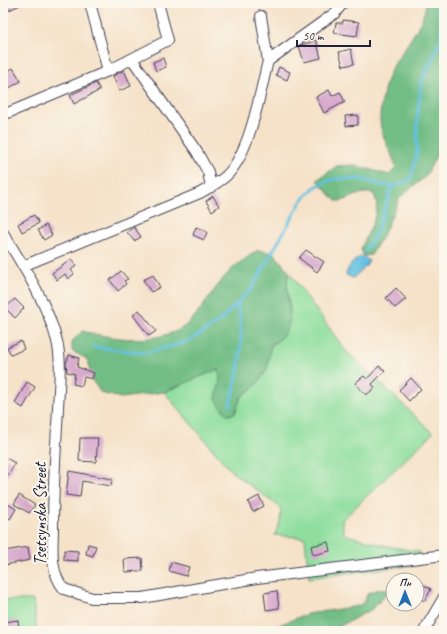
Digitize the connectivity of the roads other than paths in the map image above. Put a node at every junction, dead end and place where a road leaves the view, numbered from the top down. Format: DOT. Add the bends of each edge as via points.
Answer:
graph roads {
  1 [pos="90,3"];
  2 [pos="158,3"];
  3 [pos="343,3"];
  4 [pos="261,16"];
  5 [pos="132,59"];
  6 [pos="268,61"];
  7 [pos="108,71"];
  8 [pos="3,115"];
  9 [pos="211,187"];
  10 [pos="3,233"];
  11 [pos="23,266"];
  12 [pos="444,555"];
  13 [pos="444,597"];
  14 [pos="424,631"];
  1 -- 7 [label="street"];
  2 -- 5 [label="street" via="168,40"];
  3 -- 6 [label="street" via="335,13"];
  4 -- 6 [label="street"];
  5 -- 7 [label="street"];
  5 -- 9 [label="street" via="197,152 208,172"];
  6 -- 9 [label="street" via="243,149 227,175"];
  7 -- 8 [label="street"];
  9 -- 11 [label="street"];
  10 -- 11 [label="street, Tsetsynska Street"];
  11 -- 12 [label="street, Tsetsynska Street" via="46,312 57,342 60,371 52,563 64,589 92,598 142,598 264,576"];
  13 -- 14 [label="street"];
}
